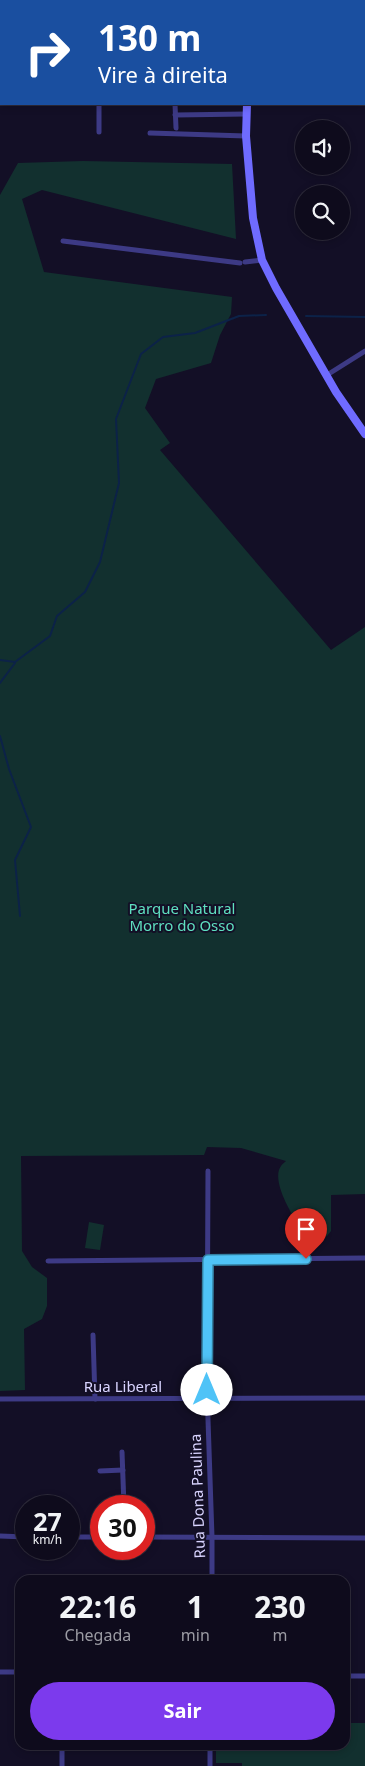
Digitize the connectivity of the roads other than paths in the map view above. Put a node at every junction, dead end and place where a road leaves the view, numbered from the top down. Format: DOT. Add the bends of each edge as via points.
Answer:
graph roads {
  1 [pos="99,105"];
  2 [pos="175,105"];
  3 [pos="247,105"];
  4 [pos="246,114"];
  5 [pos="175,115"];
  6 [pos="176,128"];
  7 [pos="98,132"];
  8 [pos="150,133"];
  9 [pos="246,136"];
  10 [pos="63,241"];
  11 [pos="262,260"];
  12 [pos="365,351"];
  13 [pos="327,375"];
  14 [pos="365,434"];
  15 [pos="208,1171"];
  16 [pos="365,1258"];
  17 [pos="208,1260"];
  18 [pos="48,1261"];
  19 [pos="94,1335"];
  20 [pos="365,1398"];
  21 [pos="0,1399"];
  22 [pos="95,1399"];
  23 [pos="207,1399"];
  24 [pos="122,1452"];
  25 [pos="123,1470"];
  26 [pos="100,1471"];
  27 [pos="124,1495"];
  28 [pos="0,1536"];
  29 [pos="15,1536"];
  30 [pos="155,1537"];
  31 [pos="212,1537"];
  32 [pos="365,1538"];
  33 [pos="212,1575"];
  34 [pos="0,1672"];
  35 [pos="15,1672"];
  36 [pos="350,1676"];
  37 [pos="365,1676"];
  38 [pos="62,1750"];
  39 [pos="210,1750"];
  40 [pos="62,1766"];
  41 [pos="210,1766"];
  1 -- 7 [label="street"];
  2 -- 5 [label="street"];
  3 -- 4 [label="main road"];
  4 -- 5 [label="street"];
  4 -- 9 [label="main road"];
  5 -- 6 [label="street"];
  8 -- 9 [label="street"];
  9 -- 11 [label="main road" via="253,218"];
  10 -- 11 [label="street" via="242,262"];
  11 -- 13 [label="main road"];
  12 -- 13 [label="street"];
  13 -- 14 [label="main road"];
  15 -- 17 [label="street, Rua Dona Paulina"];
  16 -- 17 [label="street"];
  17 -- 18 [label="street"];
  17 -- 23 [label="street, Rua Dona Paulina"];
  19 -- 22 [label="street"];
  20 -- 23 [label="street, Rua Liberal"];
  21 -- 22 [label="street, Rua Liberal"];
  22 -- 23 [label="street, Rua Liberal"];
  23 -- 31 [label="street, Rua Dona Paulina"];
  24 -- 25 [label="street"];
  25 -- 26 [label="street"];
  25 -- 27 [label="street"];
  28 -- 29 [label="street"];
  30 -- 31 [label="street"];
  31 -- 32 [label="street"];
  31 -- 33 [label="street, Rua Dona Paulina"];
  34 -- 35 [label="street"];
  36 -- 37 [label="street"];
  38 -- 40 [label="street"];
  39 -- 41 [label="street"];
}
